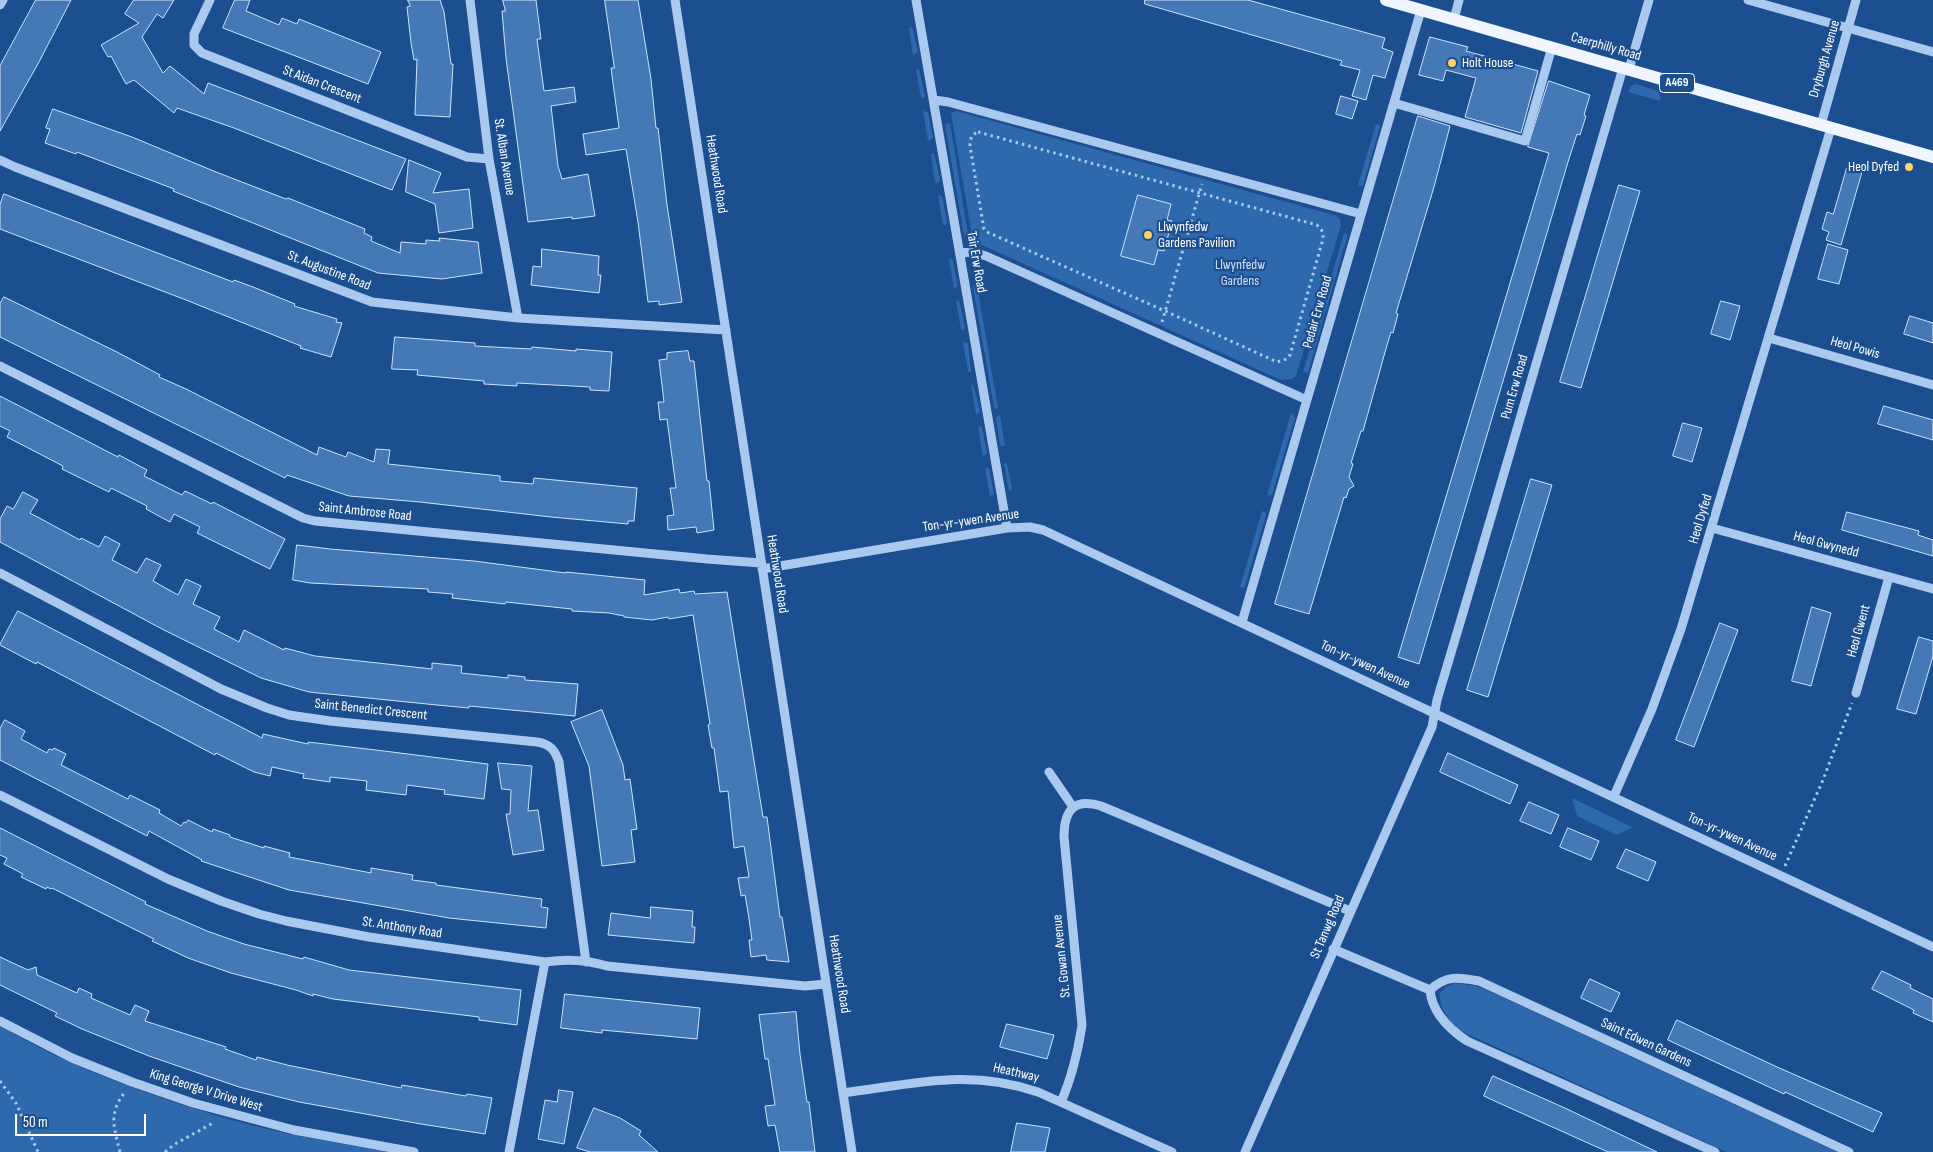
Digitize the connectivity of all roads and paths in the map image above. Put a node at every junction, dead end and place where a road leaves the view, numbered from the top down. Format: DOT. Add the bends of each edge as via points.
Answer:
graph roads {
  1 [pos="3,0"];
  2 [pos="210,0"];
  3 [pos="470,0"];
  4 [pos="675,0"];
  5 [pos="916,0"];
  6 [pos="1386,0"];
  7 [pos="1459,0"];
  8 [pos="1649,0"];
  9 [pos="1748,0"];
  10 [pos="1856,0"];
  11 [pos="0,5"];
  12 [pos="1421,10"];
  13 [pos="1454,19"];
  14 [pos="1848,28"];
  15 [pos="1552,47"];
  16 [pos="1933,52"];
  17 [pos="1626,69"];
  18 [pos="934,100"];
  19 [pos="1394,103"];
  20 [pos="1826,127"];
  21 [pos="1933,158"];
  22 [pos="489,159"];
  23 [pos="0,160"];
  24 [pos="1203,179"];
  25 [pos="1200,192"];
  26 [pos="1361,214"];
  27 [pos="961,253"];
  28 [pos="1165,311"];
  29 [pos="518,318"];
  30 [pos="1161,326"];
  31 [pos="726,330"];
  32 [pos="1769,338"];
  33 [pos="0,366"];
  34 [pos="1933,385"];
  35 [pos="1307,400"];
  36 [pos="1007,528"];
  37 [pos="1712,528"];
  38 [pos="762,566"];
  39 [pos="0,573"];
  40 [pos="1889,577"];
  41 [pos="1933,589"];
  42 [pos="1242,622"];
  43 [pos="1856,693"];
  44 [pos="1435,714"];
  45 [pos="1049,772"];
  46 [pos="0,795"];
  47 [pos="1614,796"];
  48 [pos="1073,807"];
  49 [pos="1781,875"];
  50 [pos="1350,911"];
  51 [pos="1933,946"];
  52 [pos="1333,949"];
  53 [pos="545,962"];
  54 [pos="586,962"];
  55 [pos="826,984"];
  56 [pos="1430,990"];
  57 [pos="0,1020"];
  58 [pos="0,1081"];
  59 [pos="132,1082"];
  60 [pos="843,1094"];
  61 [pos="1061,1102"];
  62 [pos="220,1125"];
  63 [pos="38,1152"];
  64 [pos="120,1152"];
  65 [pos="165,1152"];
  66 [pos="414,1152"];
  67 [pos="510,1152"];
  68 [pos="852,1152"];
  69 [pos="1172,1152"];
  70 [pos="1245,1152"];
  71 [pos="1715,1152"];
  72 [pos="1849,1152"];
  1 -- 11 [label="street"];
  2 -- 22 [label="street, St Aidan Crescent" via="194,34 194,45 202,53 467,157"];
  3 -- 22 [label="street, St. Alban Avenue"];
  4 -- 31 [label="street, Heathwood Road"];
  5 -- 18 [label="street, Tair Erw Road"];
  6 -- 12 [label="main road, Caerphilly Road / A469"];
  7 -- 13 [label="street"];
  8 -- 17 [label="street, Pum Erw Road"];
  9 -- 14 [label="street"];
  10 -- 14 [label="street, Dryburgh Avenue"];
  12 -- 13 [label="main road, Caerphilly Road / A469"];
  12 -- 19 [label="street, Pedair Erw Road"];
  13 -- 15 [label="main road, Caerphilly Road / A469"];
  14 -- 16 [label="street"];
  14 -- 20 [label="street, Dryburgh Avenue"];
  15 -- 17 [label="main road, Caerphilly Road / A469"];
  15 -- 19 [label="street" via="1525,141"];
  17 -- 20 [label="main road, Caerphilly Road / A469"];
  17 -- 44 [label="street, Pum Erw Road"];
  18 -- 26 [label="street"];
  18 -- 27 [label="street, Tair Erw Road"];
  19 -- 26 [label="street, Pedair Erw Road"];
  20 -- 21 [label="main road, Caerphilly Road / A469"];
  20 -- 32 [label="street, Heol Dyfed"];
  22 -- 29 [label="street, St. Alban Avenue"];
  23 -- 29 [label="street, St. Augustine Road" via="372,302"];
  24 -- 25 [label="path"];
  25 -- 28 [label="path"];
  25 -- 28 [label="path" via="1321,228 1322,239 1290,355 1276,362"];
  25 -- 28 [label="path" via="978,132 970,140 987,232"];
  26 -- 35 [label="street, Pedair Erw Road"];
  27 -- 35 [label="street" via="986,256"];
  27 -- 36 [label="street, Tair Erw Road"];
  28 -- 30 [label="path"];
  29 -- 31 [label="street, St. Augustine Road"];
  31 -- 38 [label="street, Heathwood Road"];
  32 -- 34 [label="street, Heol Powis"];
  32 -- 37 [label="street, Heol Dyfed"];
  33 -- 38 [label="street, Saint Ambrose Road" via="304,518"];
  35 -- 42 [label="street, Pedair Erw Road"];
  36 -- 38 [label="street, Ton-yr-ywen Avenue"];
  36 -- 42 [label="street, Ton-yr-ywen Avenue" via="1030,527 1059,537"];
  37 -- 40 [label="street, Heol Gwynedd"];
  37 -- 47 [label="street, Heol Dyfed" via="1662,681"];
  38 -- 55 [label="street, Heathwood Road"];
  39 -- 54 [label="street, Saint Benedict Crescent" via="221,689 267,708 330,721 537,742 550,746 559,762"];
  40 -- 41 [label="street, Heol Gwynedd"];
  40 -- 43 [label="street, Heol Gwent"];
  42 -- 44 [label="street, Ton-yr-ywen Avenue"];
  43 -- 49 [label="path" via="1824,780"];
  44 -- 47 [label="street, Ton-yr-ywen Avenue"];
  44 -- 50 [label="street, St Tanwg Road"];
  45 -- 48 [label="street"];
  46 -- 53 [label="street, St. Anthony Road" via="168,879 259,914 369,937"];
  47 -- 49 [label="street, Ton-yr-ywen Avenue"];
  48 -- 50 [label="street" via="1089,802 1101,806"];
  48 -- 61 [label="street, St. Gowan Avenue" via="1064,824 1064,837 1082,1025"];
  49 -- 51 [label="street, Ton-yr-ywen Avenue"];
  50 -- 52 [label="street, St Tanwg Road"];
  52 -- 56 [label="street"];
  52 -- 70 [label="street, St Tanwg Road"];
  53 -- 54 [label="street, St. Anthony Road"];
  53 -- 67 [label="street"];
  54 -- 55 [label="street, St. Anthony Road" via="805,986"];
  55 -- 60 [label="street, Heathwood Road"];
  56 -- 71 [label="street" via="1435,1010 1456,1034 1468,1041"];
  56 -- 72 [label="street, Saint Edwen Gardens" via="1439,981 1450,978 1479,981"];
  57 -- 59 [label="street, King George V Drive West" via="72,1058"];
  58 -- 63 [label="path" via="16,1103"];
  59 -- 64 [label="path" via="114,1111 113,1122"];
  59 -- 66 [label="street, King George V Drive West" via="235,1116"];
  60 -- 61 [label="street, Heathway" via="916,1081 956,1079 1020,1085"];
  60 -- 68 [label="street, Heathwood Road"];
  61 -- 69 [label="street, Heathway"];
  62 -- 65 [label="path" via="211,1123"];
}
